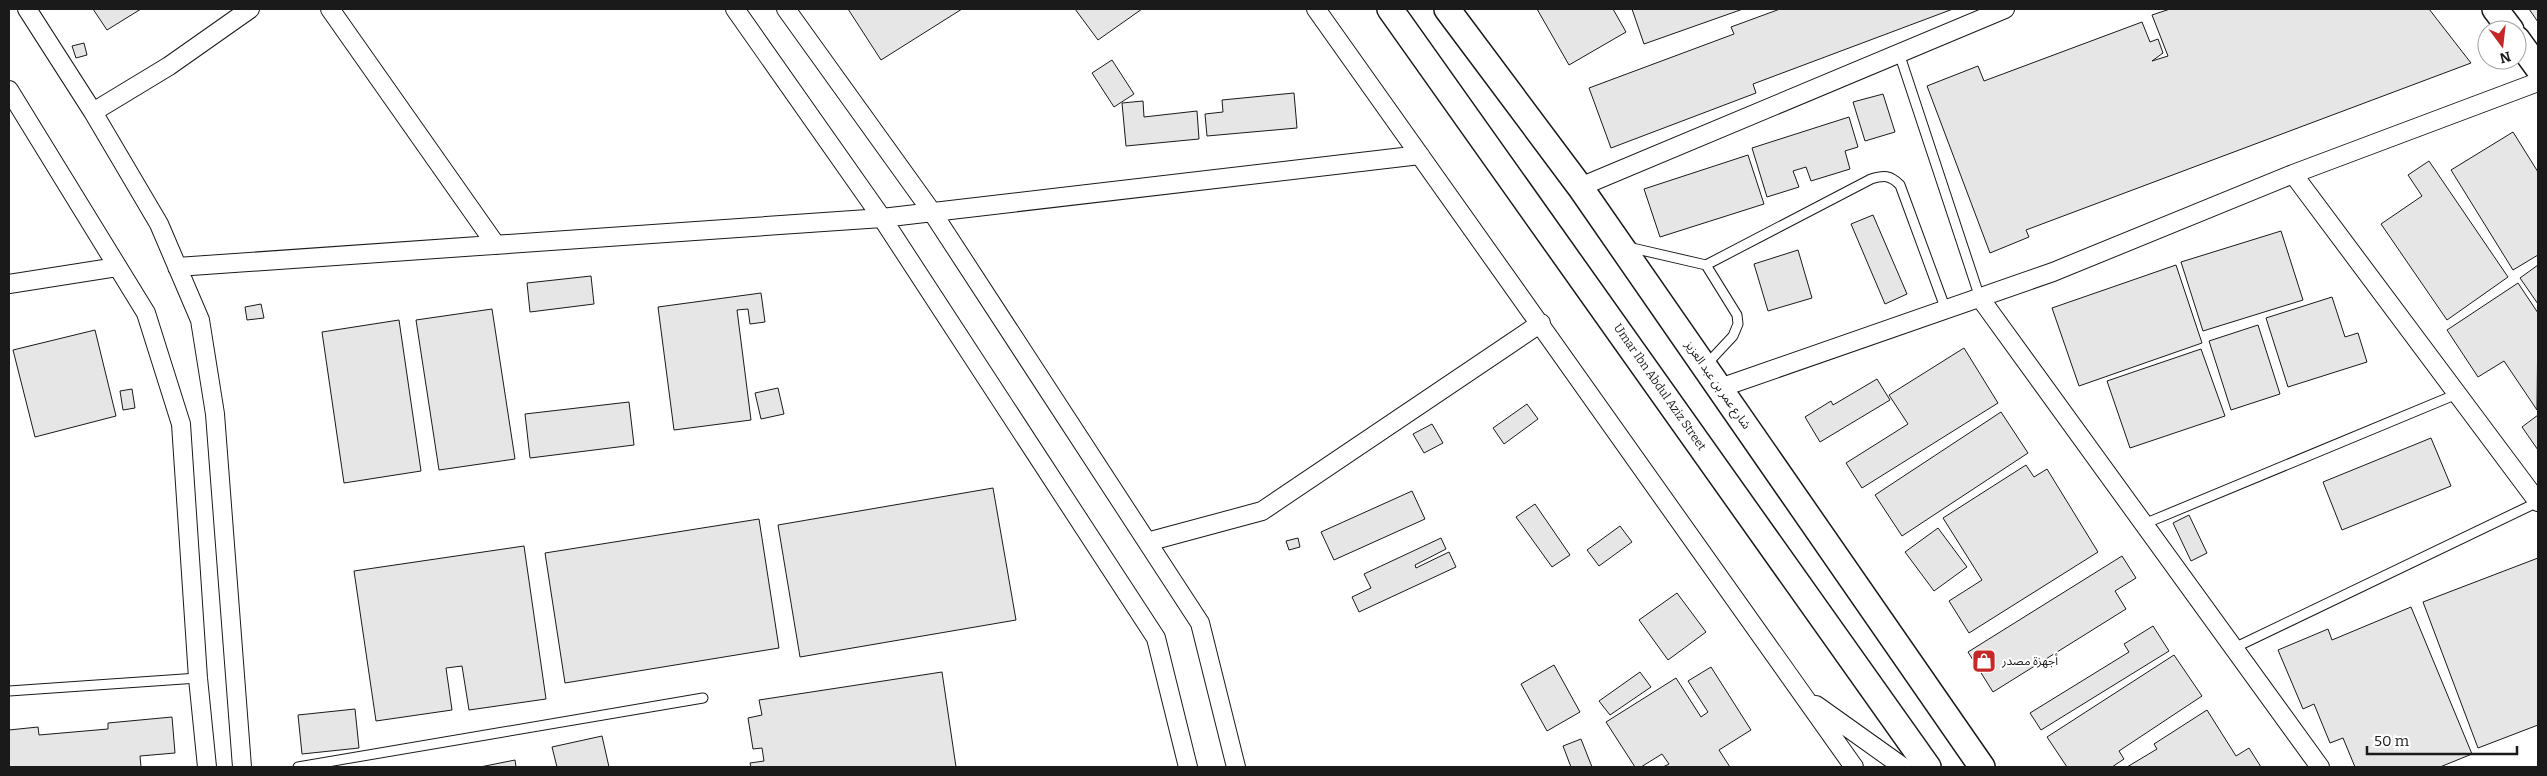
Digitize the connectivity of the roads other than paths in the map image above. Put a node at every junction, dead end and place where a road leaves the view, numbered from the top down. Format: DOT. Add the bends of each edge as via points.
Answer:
graph roads {
  1 [pos="26,9"];
  2 [pos="250,9"];
  3 [pos="330,9"];
  4 [pos="735,9"];
  5 [pos="786,9"];
  6 [pos="1316,9"];
  7 [pos="1390,9"];
  8 [pos="2006,9"];
  9 [pos="2495,9"];
  10 [pos="1447,11"];
  11 [pos="2503,20"];
  12 [pos="1899,53"];
  13 [pos="2527,53"];
  14 [pos="2538,68"];
  15 [pos="2538,82"];
  16 [pos="9,90"];
  17 [pos="93,112"];
  18 [pos="1420,156"];
  19 [pos="2293,174"];
  20 [pos="1580,186"];
  21 [pos="932,212"];
  22 [pos="882,218"];
  23 [pos="496,245"];
  24 [pos="1621,245"];
  25 [pos="1706,264"];
  26 [pos="117,266"];
  27 [pos="177,267"];
  28 [pos="9,284"];
  29 [pos="1980,298"];
  30 [pos="1946,310"];
  31 [pos="1541,323"];
  32 [pos="1704,366"];
  33 [pos="1720,388"];
  34 [pos="2457,394"];
  35 [pos="2538,502"];
  36 [pos="2144,524"];
  37 [pos="1147,542"];
  38 [pos="2234,648"];
  39 [pos="198,678"];
  40 [pos="9,691"];
  41 [pos="703,698"];
  42 [pos="1808,699"];
  43 [pos="207,767"];
  44 [pos="242,767"];
  45 [pos="298,767"];
  46 [pos="1188,767"];
  47 [pos="1236,767"];
  48 [pos="1854,767"];
  49 [pos="1903,767"];
  50 [pos="1928,767"];
  51 [pos="1982,767"];
  52 [pos="2320,767"];
  1 -- 17 [label="street"];
  2 -- 17 [label="street" via="169,66"];
  3 -- 23 [label="street"];
  4 -- 22 [label="street"];
  5 -- 21 [label="street"];
  6 -- 18 [label="street"];
  7 -- 50 [label="main road, Umar Ibn Abdul Aziz Street"];
  8 -- 12 [label="street"];
  9 -- 11 [label="main road"];
  10 -- 20 [label="main road, شارع عمر بن عبد العزيز"];
  12 -- 20 [label="street"];
  12 -- 29 [label="lane"];
  13 -- 14 [label="main road"];
  15 -- 19 [label="street"];
  16 -- 26 [label="street"];
  17 -- 27 [label="street" via="159,224"];
  18 -- 21 [label="street"];
  18 -- 31 [label="street"];
  19 -- 29 [label="street" via="2053,272"];
  19 -- 34 [label="street"];
  20 -- 24 [label="main road, شارع عمر بن عبد العزيز"];
  21 -- 22 [label="street"];
  21 -- 37 [label="street"];
  22 -- 23 [label="street"];
  22 -- 46 [label="street" via="1156,638"];
  23 -- 27 [label="street"];
  24 -- 25 [label="lane"];
  24 -- 32 [label="main road, شارع عمر بن عبد العزيز"];
  25 -- 30 [label="lane" via="1884,175 1893,177 1900,185"];
  25 -- 32 [label="lane" via="1737,314 1738,324 1733,336"];
  26 -- 28 [label="street"];
  26 -- 39 [label="street" via="146,313 181,424"];
  27 -- 44 [label="street" via="200,320 215,414"];
  29 -- 30 [label="street"];
  29 -- 36 [label="street"];
  30 -- 33 [label="street"];
  31 -- 37 [label="street" via="1262,511"];
  31 -- 42 [label="street"];
  32 -- 33 [label="main road, شارع عمر بن عبد العزيز"];
  33 -- 51 [label="main road, شارع عمر بن عبد العزيز"];
  34 -- 35 [label="street"];
  34 -- 36 [label="lane"];
  35 -- 38 [label="lane"];
  36 -- 38 [label="street"];
  37 -- 47 [label="street" via="1200,623"];
  38 -- 52 [label="street"];
  39 -- 40 [label="lane"];
  39 -- 43 [label="street"];
  41 -- 45 [label="lane"];
  42 -- 48 [label="street"];
  42 -- 49 [label="street"];
}
